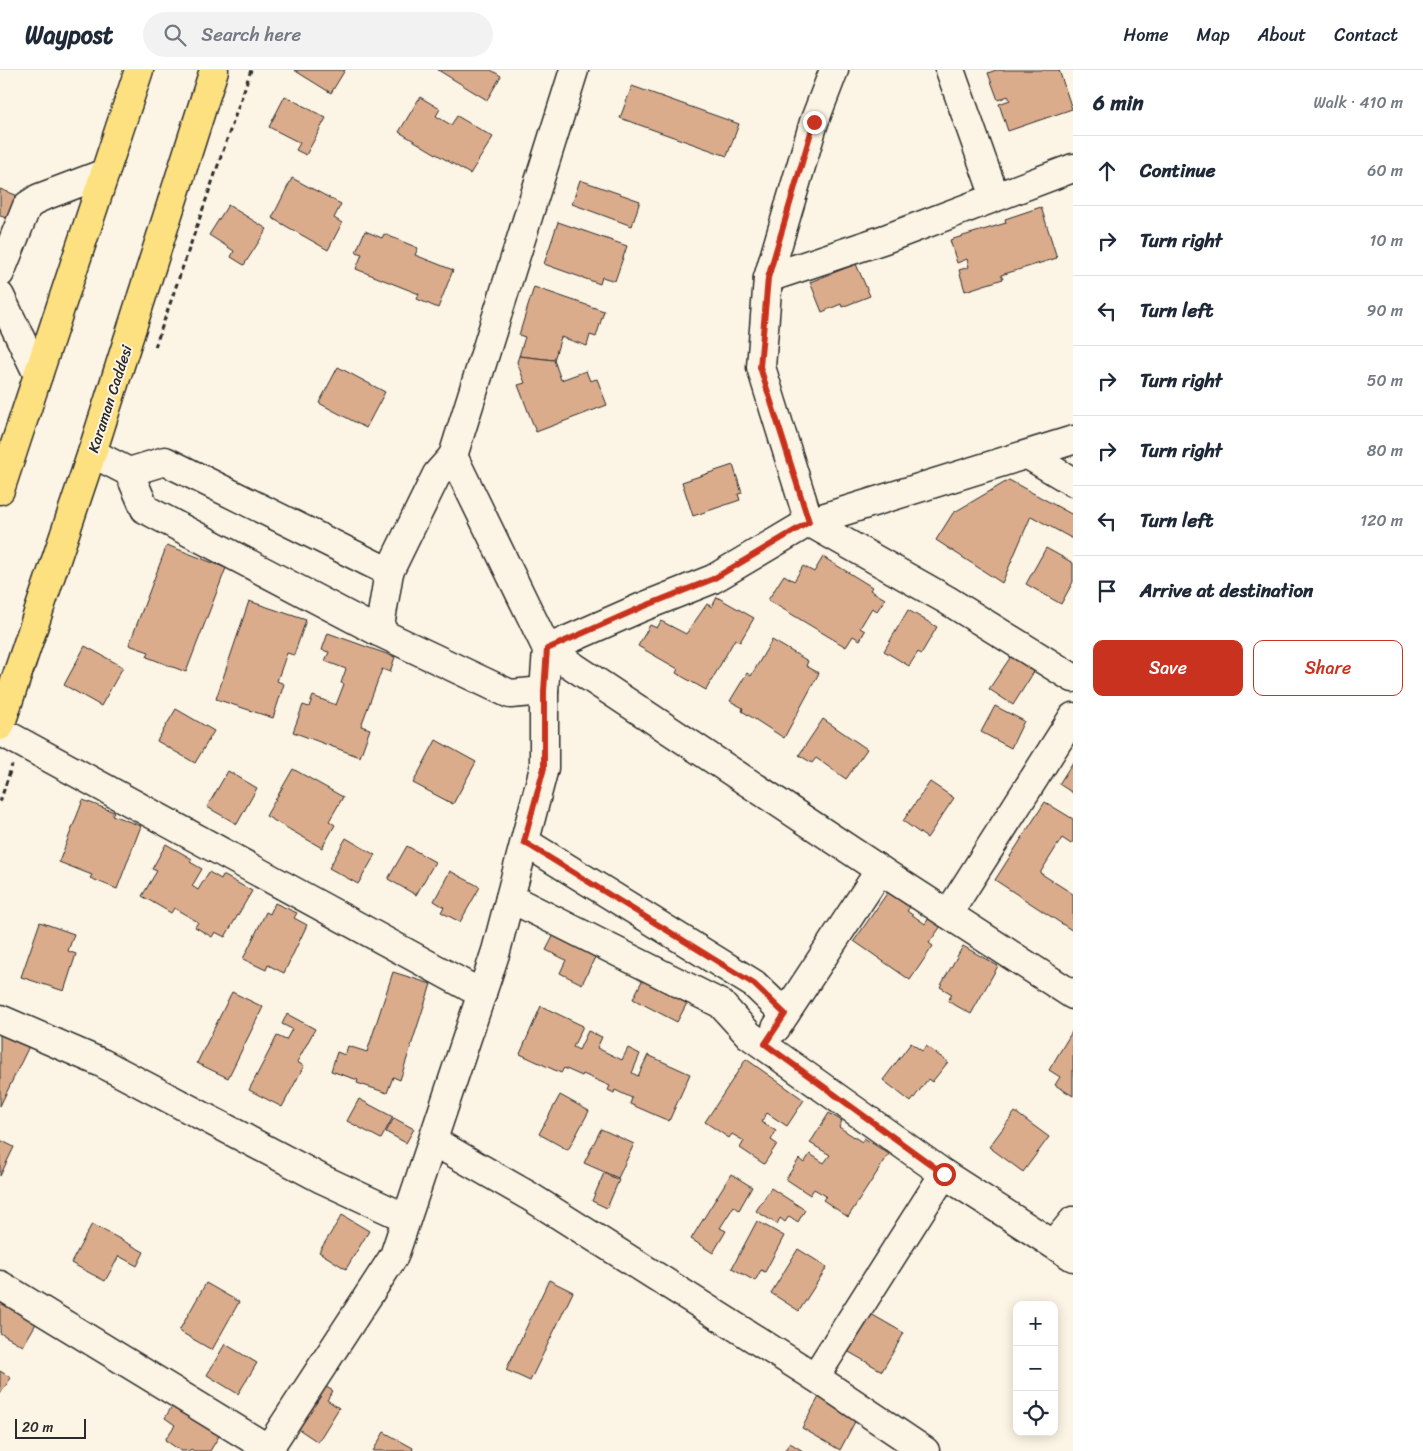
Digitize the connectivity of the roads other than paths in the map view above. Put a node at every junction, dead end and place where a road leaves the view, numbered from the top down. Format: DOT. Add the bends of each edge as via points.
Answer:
graph roads {
  1 [pos="140,70"];
  2 [pos="214,70"];
  3 [pos="574,70"];
  4 [pos="834,70"];
  5 [pos="950,70"];
  6 [pos="1073,168"];
  7 [pos="105,173"];
  8 [pos="995,197"];
  9 [pos="0,273"];
  10 [pos="768,278"];
  11 [pos="0,296"];
  12 [pos="38,375"];
  13 [pos="1073,440"];
  14 [pos="92,453"];
  15 [pos="1028,455"];
  16 [pos="453,456"];
  17 [pos="129,472"];
  18 [pos="1073,482"];
  19 [pos="0,490"];
  20 [pos="809,522"];
  21 [pos="390,572"];
  22 [pos="379,632"];
  23 [pos="547,649"];
  24 [pos="1073,678"];
  25 [pos="544,691"];
  26 [pos="1073,717"];
  27 [pos="0,726"];
  28 [pos="0,731"];
  29 [pos="524,842"];
  30 [pos="880,870"];
  31 [pos="510,898"];
  32 [pos="948,914"];
  33 [pos="482,994"];
  34 [pos="1073,995"];
  35 [pos="785,1014"];
  36 [pos="0,1019"];
  37 [pos="765,1044"];
  38 [pos="433,1141"];
  39 [pos="944,1174"];
  40 [pos="406,1218"];
  41 [pos="1073,1221"];
  42 [pos="1063,1250"];
  43 [pos="0,1285"];
  44 [pos="815,1378"];
  45 [pos="910,1446"];
  46 [pos="269,1450"];
  1 -- 7 [label="highway"];
  2 -- 14 [label="highway, Karaman Caddesi"];
  3 -- 16 [label="street"];
  4 -- 10 [label="street" via="814,122"];
  5 -- 8 [label="street"];
  6 -- 8 [label="street"];
  7 -- 9 [label="street" via="39,198 27,206"];
  7 -- 12 [label="highway"];
  8 -- 10 [label="street" via="885,239"];
  10 -- 20 [label="street" via="760,367"];
  11 -- 12 [label="street"];
  12 -- 19 [label="highway"];
  13 -- 15 [label="street"];
  14 -- 17 [label="street"];
  14 -- 27 [label="highway, Karaman Caddesi"];
  15 -- 18 [label="street"];
  15 -- 20 [label="street"];
  16 -- 21 [label="street" via="437,474"];
  16 -- 23 [label="street"];
  17 -- 21 [label="street" via="165,461"];
  17 -- 22 [label="street" via="145,509"];
  20 -- 23 [label="street" via="713,579"];
  20 -- 24 [label="street" via="947,600"];
  21 -- 22 [label="street"];
  22 -- 25 [label="street" via="510,694"];
  23 -- 25 [label="street"];
  23 -- 30 [label="street"];
  25 -- 29 [label="street" via="544,768"];
  26 -- 32 [label="street"];
  28 -- 33 [label="street"];
  29 -- 31 [label="street"];
  29 -- 35 [label="street" via="754,984"];
  30 -- 32 [label="street"];
  30 -- 35 [label="street"];
  31 -- 33 [label="street"];
  31 -- 37 [label="street" via="721,1004 750,1035"];
  32 -- 34 [label="street"];
  33 -- 38 [label="street"];
  35 -- 37 [label="street"];
  36 -- 40 [label="street" via="102,1063 322,1179"];
  37 -- 39 [label="street"];
  38 -- 40 [label="street"];
  38 -- 44 [label="street" via="529,1196"];
  39 -- 42 [label="street"];
  39 -- 44 [label="street"];
  40 -- 46 [label="street" via="394,1256"];
  41 -- 42 [label="street"];
  43 -- 46 [label="street"];
  44 -- 45 [label="street"];
}
